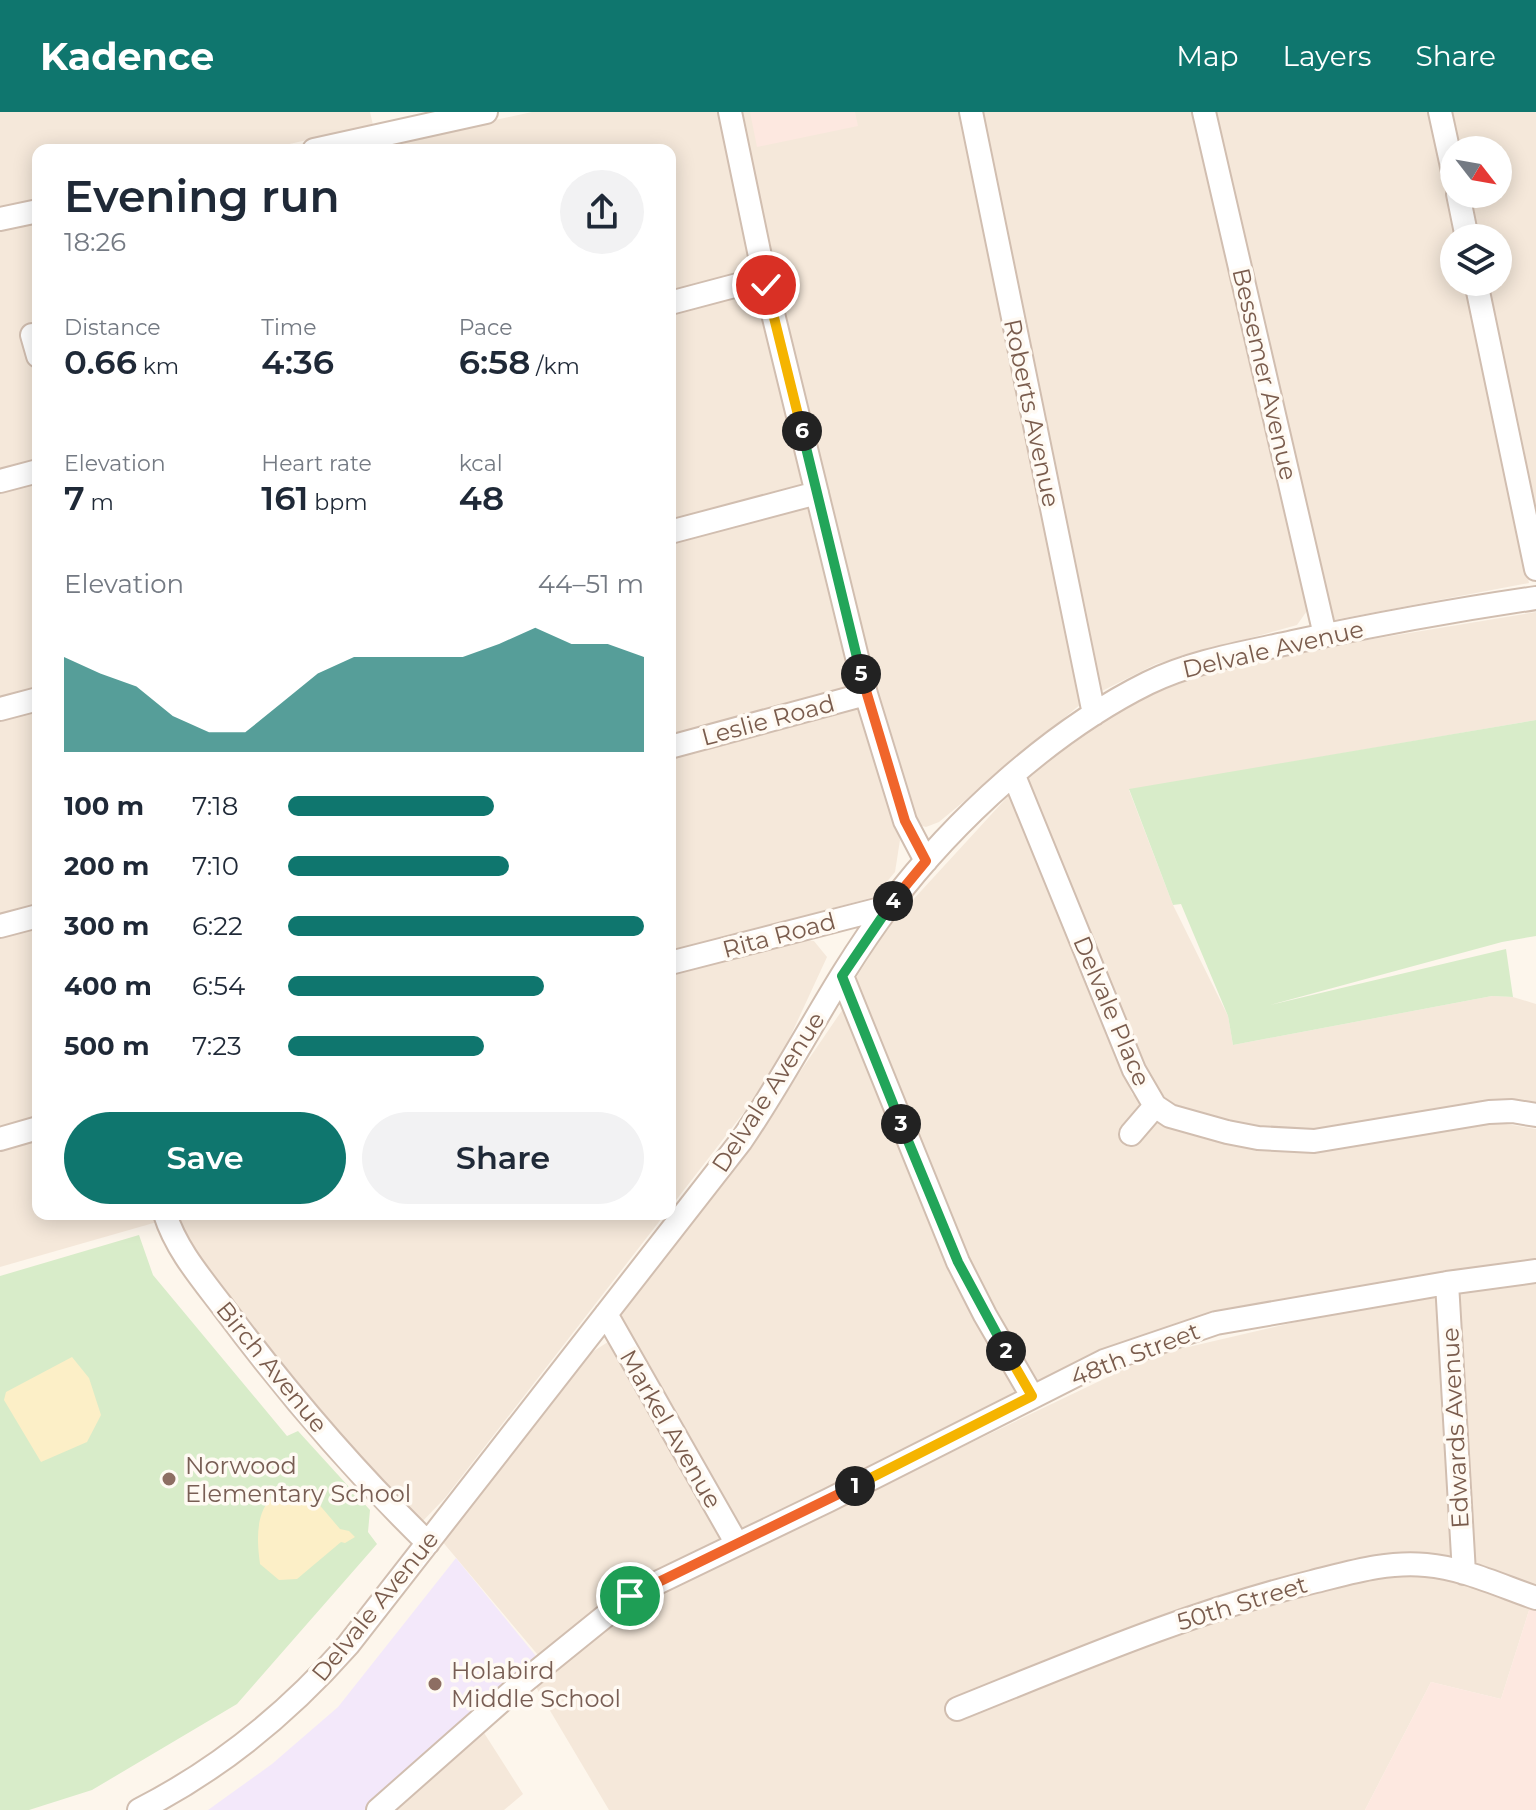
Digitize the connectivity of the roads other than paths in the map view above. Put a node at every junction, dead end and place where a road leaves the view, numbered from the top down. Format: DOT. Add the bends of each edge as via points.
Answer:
graph roads {
  1 [pos="379,112"];
  2 [pos="486,112"];
  3 [pos="730,112"];
  4 [pos="971,112"];
  5 [pos="1204,112"];
  6 [pos="1440,112"];
  7 [pos="384,134"];
  8 [pos="1445,136"];
  9 [pos="340,144"];
  10 [pos="32,212"];
  11 [pos="0,219"];
  12 [pos="764,278"];
  13 [pos="1479,296"];
  14 [pos="676,301"];
  15 [pos="32,473"];
  16 [pos="0,481"];
  17 [pos="817,493"];
  18 [pos="676,530"];
  19 [pos="1536,569"];
  20 [pos="1536,598"];
  21 [pos="1325,635"];
  22 [pos="866,694"];
  23 [pos="32,701"];
  24 [pos="0,709"];
  25 [pos="1094,714"];
  26 [pos="676,745"];
  27 [pos="1014,776"];
  28 [pos="926,861"];
  29 [pos="888,907"];
  30 [pos="32,918"];
  31 [pos="0,926"];
  32 [pos="676,961"];
  33 [pos="842,976"];
  34 [pos="1155,1106"];
  35 [pos="1536,1115"];
  36 [pos="32,1130"];
  37 [pos="1131,1134"];
  38 [pos="0,1139"];
  39 [pos="168,1220"];
  40 [pos="1536,1271"];
  41 [pos="1447,1283"];
  42 [pos="606,1314"];
  43 [pos="1032,1396"];
  44 [pos="428,1543"];
  45 [pos="737,1544"];
  46 [pos="1464,1573"];
  47 [pos="1536,1598"];
  48 [pos="957,1709"];
  49 [pos="139,1810"];
  50 [pos="378,1810"];
  1 -- 7 [label="street"];
  2 -- 7 [label="street"];
  3 -- 12 [label="street"];
  4 -- 25 [label="street, Roberts Avenue"];
  5 -- 21 [label="street, Bessemer Avenue"];
  6 -- 8 [label="street"];
  7 -- 9 [label="street"];
  10 -- 11 [label="street"];
  12 -- 14 [label="street"];
  12 -- 17 [label="street"];
  13 -- 19 [label="street"];
  15 -- 16 [label="street"];
  17 -- 18 [label="street"];
  17 -- 22 [label="street"];
  20 -- 21 [label="street, Delvale Avenue"];
  21 -- 25 [label="street, Delvale Avenue" via="1192,666"];
  22 -- 26 [label="street, Leslie Road"];
  22 -- 28 [label="street" via="905,821"];
  23 -- 24 [label="street"];
  25 -- 27 [label="street, Delvale Avenue"];
  27 -- 28 [label="street, Delvale Avenue"];
  27 -- 34 [label="street, Delvale Place" via="1134,1070"];
  28 -- 29 [label="street, Delvale Avenue"];
  29 -- 32 [label="street, Rita Road"];
  29 -- 33 [label="street, Delvale Avenue"];
  30 -- 31 [label="street"];
  33 -- 42 [label="street, Delvale Avenue" via="741,1141"];
  33 -- 43 [label="street" via="958,1262"];
  34 -- 35 [label="street, Delvale Place" via="1194,1124 1286,1141 1339,1138 1489,1112"];
  34 -- 37 [label="street"];
  36 -- 38 [label="street"];
  39 -- 44 [label="street, Birch Avenue" via="182,1250 239,1329 347,1458"];
  40 -- 41 [label="street, 48th Street"];
  41 -- 43 [label="street, 48th Street" via="1216,1323 1104,1361"];
  41 -- 46 [label="street, Edwards Avenue"];
  42 -- 44 [label="street, Delvale Avenue"];
  42 -- 45 [label="street, Markel Avenue"];
  43 -- 45 [label="street, 48th Street"];
  44 -- 49 [label="street, Delvale Avenue" via="348,1645 288,1708 240,1748"];
  45 -- 50 [label="street, 48th Street" via="630,1596"];
  46 -- 47 [label="street, 50th Street"];
  46 -- 48 [label="street, 50th Street" via="1427,1565 1387,1566 1288,1588 1190,1618"];
}
